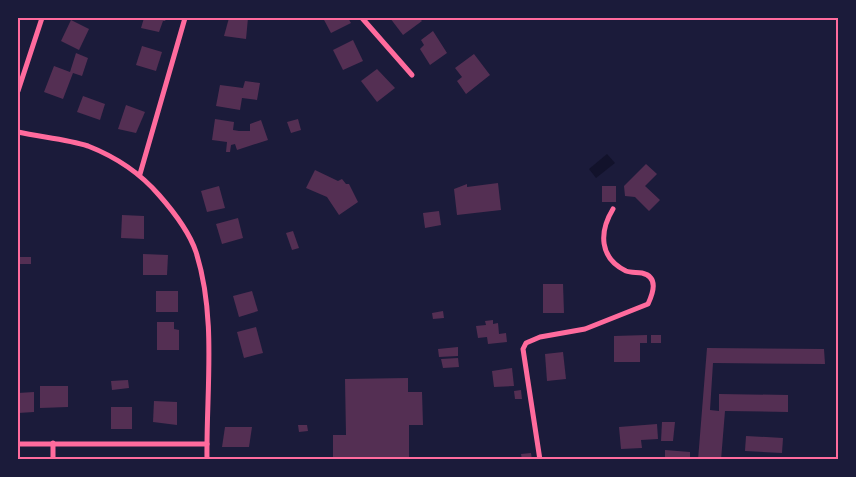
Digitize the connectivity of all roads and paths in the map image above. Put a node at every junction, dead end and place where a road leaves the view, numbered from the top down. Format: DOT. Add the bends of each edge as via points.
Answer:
graph roads {
  1 [pos="42,18"];
  2 [pos="185,18"];
  3 [pos="362,18"];
  4 [pos="412,75"];
  5 [pos="18,91"];
  6 [pos="18,132"];
  7 [pos="140,174"];
  8 [pos="613,209"];
  9 [pos="53,443"];
  10 [pos="18,444"];
  11 [pos="207,444"];
  12 [pos="52,460"];
  13 [pos="207,460"];
  14 [pos="540,460"];
  1 -- 5 [label="street"];
  2 -- 7 [label="street"];
  3 -- 4 [label="street"];
  6 -- 7 [label="street" via="87,146"];
  7 -- 11 [label="street" via="180,220 195,250 204,283 208,324"];
  8 -- 14 [label="street" via="604,223 603,245 617,265 628,272 644,274 652,280 655,290 648,304 585,329 526,343 523,349"];
  9 -- 10 [label="street"];
  9 -- 11 [label="street"];
  9 -- 12 [label="street"];
  11 -- 13 [label="street"];
}
